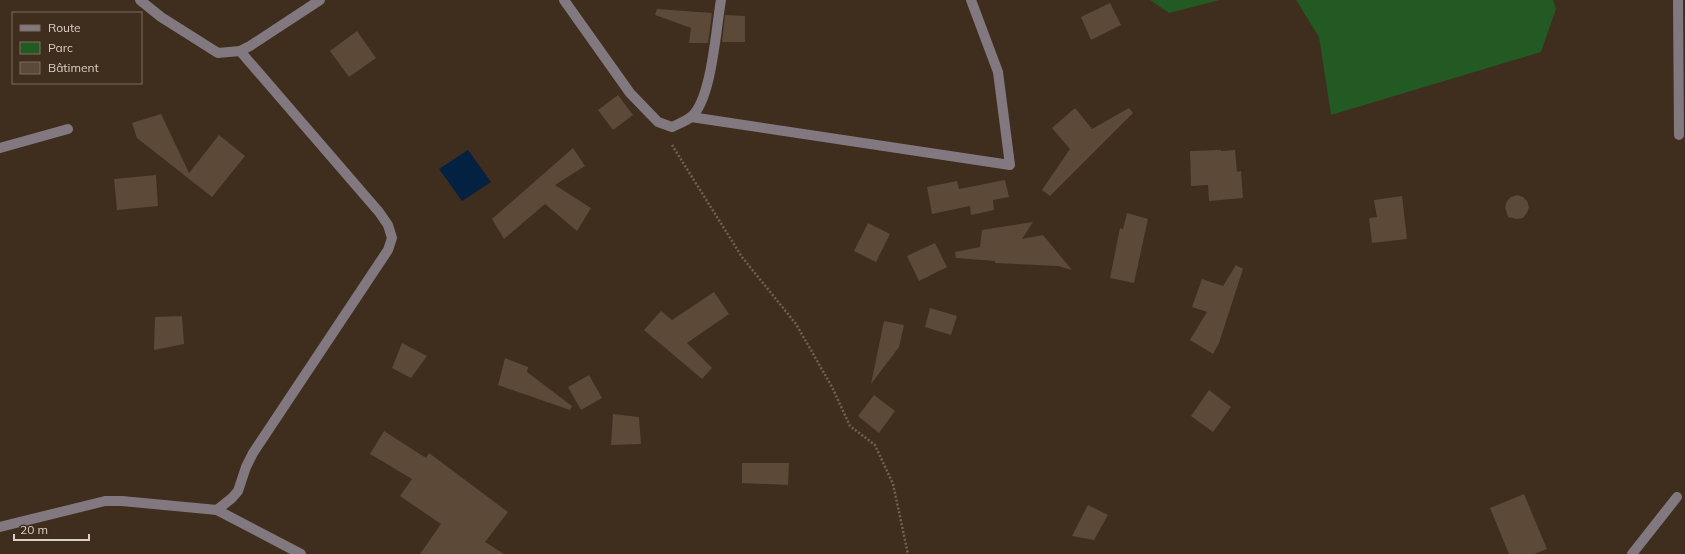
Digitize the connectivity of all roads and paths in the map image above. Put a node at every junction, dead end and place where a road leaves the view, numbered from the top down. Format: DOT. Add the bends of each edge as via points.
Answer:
graph roads {
  1 [pos="140,0"];
  2 [pos="320,0"];
  3 [pos="564,0"];
  4 [pos="721,0"];
  5 [pos="971,0"];
  6 [pos="1678,0"];
  7 [pos="240,51"];
  8 [pos="691,117"];
  9 [pos="658,122"];
  10 [pos="68,128"];
  11 [pos="1679,135"];
  12 [pos="0,148"];
  13 [pos="1676,497"];
  14 [pos="218,510"];
  15 [pos="0,527"];
  16 [pos="301,554"];
  17 [pos="908,554"];
  18 [pos="1632,554"];
  1 -- 7 [label="street" via="161,18 218,53"];
  2 -- 7 [label="street"];
  3 -- 9 [label="street" via="630,93"];
  4 -- 8 [label="street" via="710,75 702,104"];
  5 -- 8 [label="street" via="998,72 1010,165"];
  6 -- 11 [label="street"];
  7 -- 14 [label="street" via="379,212 388,225 392,238 388,250 253,453 238,491"];
  8 -- 9 [label="street" via="672,127"];
  9 -- 17 [label="path" via="742,257 796,324 832,387 850,426 875,445 892,484"];
  10 -- 12 [label="street"];
  13 -- 18 [label="street"];
  14 -- 15 [label="street" via="105,501"];
  14 -- 16 [label="street"];
}
